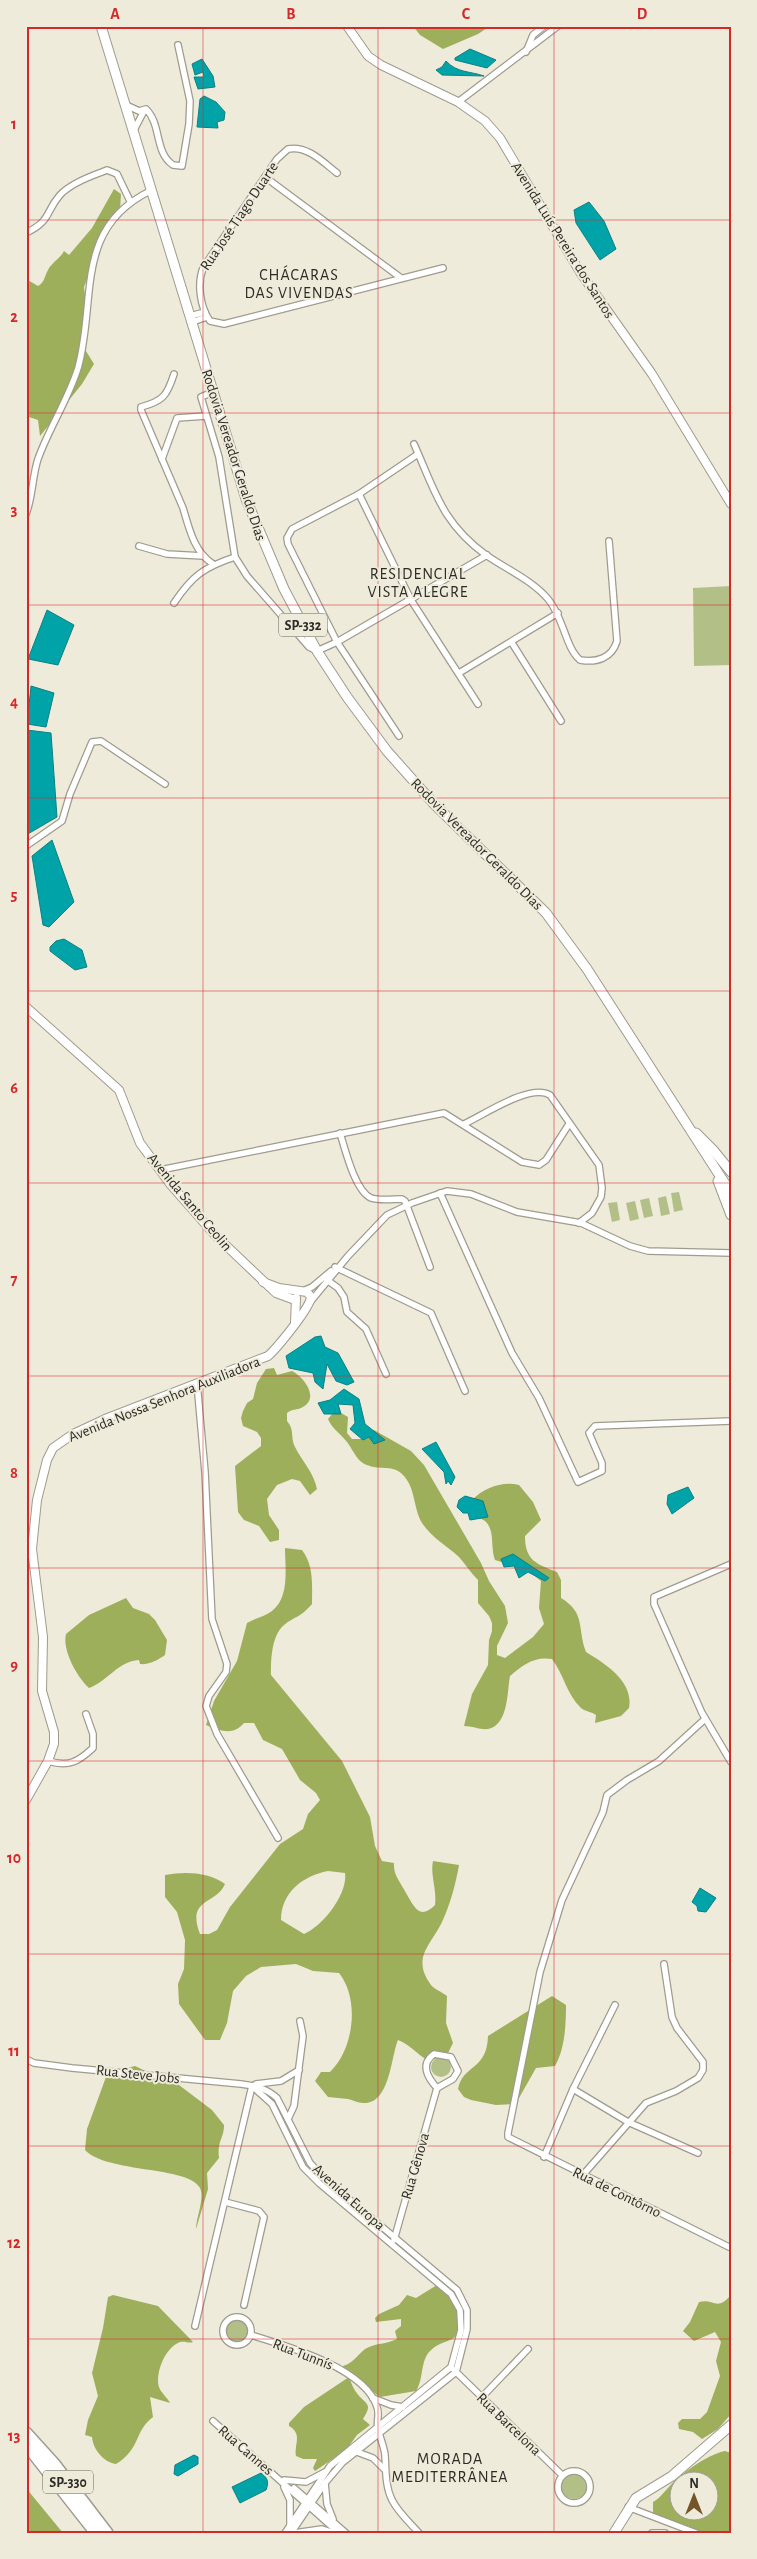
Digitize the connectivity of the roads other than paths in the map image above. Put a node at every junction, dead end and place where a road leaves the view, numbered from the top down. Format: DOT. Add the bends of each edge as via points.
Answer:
graph roads {
  1 [pos="101,26"];
  2 [pos="347,26"];
  3 [pos="544,26"];
  4 [pos="558,26"];
  5 [pos="178,45"];
  6 [pos="526,52"];
  7 [pos="458,102"];
  8 [pos="124,104"];
  9 [pos="144,111"];
  10 [pos="133,133"];
  11 [pos="337,173"];
  12 [pos="265,177"];
  13 [pos="150,191"];
  14 [pos="130,201"];
  15 [pos="26,232"];
  16 [pos="443,268"];
  17 [pos="401,278"];
  18 [pos="206,314"];
  19 [pos="191,319"];
  20 [pos="174,374"];
  21 [pos="213,392"];
  22 [pos="206,416"];
  23 [pos="414,444"];
  24 [pos="418,454"];
  25 [pos="162,459"];
  26 [pos="359,494"];
  27 [pos="730,499"];
  28 [pos="26,514"];
  29 [pos="609,541"];
  30 [pos="139,546"];
  31 [pos="487,555"];
  32 [pos="203,556"];
  33 [pos="234,557"];
  34 [pos="213,564"];
  35 [pos="411,600"];
  36 [pos="174,603"];
  37 [pos="558,613"];
  38 [pos="337,642"];
  39 [pos="512,643"];
  40 [pos="317,651"];
  41 [pos="459,673"];
  42 [pos="478,704"];
  43 [pos="561,721"];
  44 [pos="399,736"];
  45 [pos="165,784"];
  46 [pos="26,846"];
  47 [pos="26,1007"];
  48 [pos="464,1124"];
  49 [pos="569,1124"];
  50 [pos="687,1125"];
  51 [pos="340,1133"];
  52 [pos="714,1169"];
  53 [pos="160,1170"];
  54 [pos="731,1172"];
  55 [pos="440,1193"];
  56 [pos="731,1193"];
  57 [pos="407,1204"];
  58 [pos="592,1213"];
  59 [pos="731,1214"];
  60 [pos="579,1223"];
  61 [pos="591,1228"];
  62 [pos="731,1253"];
  63 [pos="430,1267"];
  64 [pos="336,1268"];
  65 [pos="328,1280"];
  66 [pos="263,1282"];
  67 [pos="301,1292"];
  68 [pos="296,1302"];
  69 [pos="310,1303"];
  70 [pos="295,1322"];
  71 [pos="386,1374"];
  72 [pos="197,1383"];
  73 [pos="465,1391"];
  74 [pos="731,1421"];
  75 [pos="731,1564"];
  76 [pos="86,1714"];
  77 [pos="705,1719"];
  78 [pos="48,1761"];
  79 [pos="731,1762"];
  80 [pos="26,1800"];
  81 [pos="278,1838"];
  82 [pos="664,1964"];
  83 [pos="615,2005"];
  84 [pos="300,2021"];
  85 [pos="26,2059"];
  86 [pos="299,2070"];
  87 [pos="252,2086"];
  88 [pos="437,2088"];
  89 [pos="573,2089"];
  90 [pos="289,2118"];
  91 [pos="282,2122"];
  92 [pos="628,2122"];
  93 [pos="698,2153"];
  94 [pos="544,2157"];
  95 [pos="582,2176"];
  96 [pos="225,2202"];
  97 [pos="395,2237"];
  98 [pos="393,2244"];
  99 [pos="731,2248"];
  100 [pos="244,2305"];
  101 [pos="195,2326"];
  102 [pos="251,2335"];
  103 [pos="528,2349"];
  104 [pos="452,2367"];
  105 [pos="456,2372"];
  106 [pos="482,2397"];
  107 [pos="373,2398"];
  108 [pos="403,2406"];
  109 [pos="213,2421"];
  110 [pos="731,2425"];
  111 [pos="377,2428"];
  112 [pos="26,2433"];
  113 [pos="380,2434"];
  114 [pos="26,2444"];
  115 [pos="357,2452"];
  116 [pos="384,2469"];
  117 [pos="327,2471"];
  118 [pos="562,2475"];
  119 [pos="282,2481"];
  120 [pos="325,2483"];
  121 [pos="309,2504"];
  122 [pos="628,2507"];
  123 [pos="290,2524"];
  124 [pos="336,2524"];
  125 [pos="96,2533"];
  126 [pos="108,2533"];
  127 [pos="285,2533"];
  128 [pos="292,2533"];
  129 [pos="334,2533"];
  130 [pos="339,2533"];
  131 [pos="346,2533"];
  132 [pos="419,2533"];
  133 [pos="614,2533"];
  134 [pos="652,2533"];
  135 [pos="665,2533"];
  136 [pos="696,2533"];
  1 -- 8 [label="main road, Rodovia Vereador Geraldo Dias / SP-332"];
  2 -- 7 [label="street, Avenida Luís Pereira dos Santos" via="368,56 381,65"];
  3 -- 6 [label="street" via="533,36"];
  4 -- 6 [label="street"];
  5 -- 9 [label="street" via="190,101 182,166 167,161 162,154 154,119"];
  6 -- 7 [label="street"];
  7 -- 27 [label="street, Avenida Luís Pereira dos Santos" via="486,122 500,138 580,272 652,374"];
  8 -- 9 [label="street" via="133,110"];
  8 -- 10 [label="main road, Rodovia Vereador Geraldo Dias / SP-332"];
  9 -- 10 [label="street"];
  10 -- 13 [label="main road, Rodovia Vereador Geraldo Dias / SP-332"];
  11 -- 12 [label="street, Rua José Tiago Duarte" via="311,153 293,148 283,152"];
  12 -- 17 [label="street"];
  12 -- 18 [label="street, Rua José Tiago Duarte" via="203,268 199,284"];
  13 -- 14 [label="street"];
  13 -- 19 [label="main road, Rodovia Vereador Geraldo Dias / SP-332"];
  14 -- 15 [label="street" via="117,174 107,170 66,190 58,197 49,216"];
  14 -- 28 [label="street" via="113,216 99,242 77,369 38,459"];
  16 -- 17 [label="street"];
  17 -- 18 [label="street" via="224,324 210,321"];
  18 -- 19 [label="street"];
  19 -- 21 [label="main road, Rodovia Vereador Geraldo Dias / SP-332"];
  20 -- 25 [label="street" via="170,387 159,402 141,407"];
  21 -- 22 [label="street" via="201,397"];
  21 -- 40 [label="main road, Rodovia Vereador Geraldo Dias / SP-332" via="255,525"];
  22 -- 25 [label="street" via="177,418"];
  22 -- 33 [label="street" via="219,457"];
  23 -- 24 [label="street"];
  24 -- 26 [label="street"];
  24 -- 31 [label="street" via="451,524"];
  25 -- 32 [label="street"];
  26 -- 35 [label="street"];
  26 -- 38 [label="street" via="292,529 287,538 311,594"];
  29 -- 37 [label="street" via="618,641 615,649 604,658 580,660 571,648"];
  30 -- 32 [label="street" via="166,554"];
  31 -- 35 [label="street"];
  31 -- 37 [label="street" via="548,598"];
  32 -- 34 [label="street"];
  33 -- 34 [label="street"];
  33 -- 40 [label="street" via="295,634"];
  34 -- 36 [label="street" via="195,576"];
  35 -- 38 [label="street"];
  35 -- 41 [label="street"];
  37 -- 39 [label="street"];
  38 -- 40 [label="street"];
  38 -- 44 [label="street"];
  39 -- 41 [label="street"];
  39 -- 43 [label="street"];
  40 -- 50 [label="main road, Rodovia Vereador Geraldo Dias / SP-332" via="387,751 434,805 546,913 587,969"];
  41 -- 42 [label="street"];
  45 -- 46 [label="street" via="101,741 92,742 62,822"];
  47 -- 53 [label="street, Avenida Santo Ceolin" via="119,1090 140,1143"];
  48 -- 49 [label="street" via="537,1091 550,1095"];
  48 -- 49 [label="street" via="522,1162 539,1165 546,1160"];
  48 -- 51 [label="street" via="444,1113"];
  49 -- 58 [label="street" via="597,1158 599,1165 601,1197"];
  50 -- 52 [label="main road, Rodovia Vereador Geraldo Dias / SP-332"];
  50 -- 54 [label="main road"];
  51 -- 53 [label="street"];
  51 -- 57 [label="street" via="364,1193 376,1199 402,1199"];
  52 -- 56 [label="main road, Rodovia Vereador Geraldo Dias / SP-332"];
  52 -- 59 [label="main road"];
  53 -- 66 [label="street, Avenida Santo Ceolin" via="215,1236"];
  55 -- 57 [label="street"];
  55 -- 60 [label="street" via="458,1191 472,1194 516,1212"];
  55 -- 74 [label="street" via="512,1353 539,1398 578,1482 602,1471 602,1463 589,1433 595,1426"];
  57 -- 63 [label="street"];
  57 -- 64 [label="street" via="387,1215"];
  58 -- 60 [label="street"];
  58 -- 61 [label="street"];
  60 -- 61 [label="street"];
  61 -- 62 [label="street" via="648,1251"];
  64 -- 65 [label="street"];
  64 -- 67 [label="street"];
  64 -- 73 [label="street" via="431,1313"];
  65 -- 69 [label="street"];
  65 -- 71 [label="street" via="344,1297 347,1312 366,1329"];
  66 -- 67 [label="street, Avenida Santo Ceolin"];
  66 -- 68 [label="street, Avenida Santo Ceolin" via="276,1293"];
  67 -- 68 [label="street"];
  67 -- 69 [label="street" via="310,1294"];
  68 -- 69 [label="street, Avenida Santo Ceolin" via="304,1307"];
  68 -- 70 [label="street, Avenida Nossa Senhora Auxiliadora"];
  69 -- 70 [label="street, Avenida Nossa Senhora Auxiliadora"];
  70 -- 72 [label="street, Avenida Nossa Senhora Auxiliadora" via="280,1346 268,1356"];
  72 -- 78 [label="street, Avenida Nossa Senhora Auxiliadora" via="72,1434 53,1448 47,1460 32,1549 43,1637 42,1691 54,1732"];
  72 -- 81 [label="street" via="212,1619 227,1664 226,1672 206,1706 217,1734"];
  75 -- 77 [label="street" via="654,1597 654,1608"];
  76 -- 78 [label="street" via="93,1734 93,1748 81,1760 67,1766"];
  77 -- 79 [label="street"];
  77 -- 94 [label="street, Rua de Contôrno" via="659,1760 607,1795 603,1812 562,1900 540,1972 508,2132 508,2137"];
  78 -- 80 [label="street, Avenida Nossa Senhora Auxiliadora"];
  82 -- 92 [label="street" via="672,2017 703,2062 703,2070 698,2078 676,2092 646,2104"];
  83 -- 89 [label="street"];
  84 -- 86 [label="street" via="303,2036"];
  85 -- 87 [label="street, Rua Steve Jobs" via="72,2068"];
  86 -- 87 [label="street" via="280,2081"];
  86 -- 90 [label="street"];
  87 -- 90 [label="street, Avenida Europa" via="268,2090"];
  87 -- 91 [label="street, Avenida Europa" via="272,2104"];
  87 -- 96 [label="street"];
  88 -- 88 [label="street" via="456,2075 456,2064 451,2057 434,2054 426,2063 428,2075"];
  88 -- 97 [label="street, Rua Gênova"];
  89 -- 92 [label="street"];
  89 -- 94 [label="street"];
  90 -- 91 [label="street"];
  90 -- 97 [label="street, Avenida Europa" via="310,2163"];
  91 -- 98 [label="street, Avenida Europa" via="303,2168"];
  92 -- 93 [label="street"];
  92 -- 95 [label="street"];
  94 -- 95 [label="street, Rua de Contôrno"];
  95 -- 99 [label="street, Rua de Contôrno"];
  96 -- 100 [label="street" via="259,2211 264,2217"];
  96 -- 101 [label="street"];
  97 -- 98 [label="street, Rua Gênova"];
  97 -- 105 [label="street, Avenida Europa" via="457,2290 467,2310 464,2350"];
  98 -- 104 [label="street, Avenida Europa" via="451,2294 460,2310 461,2330"];
  102 -- 102 [label="street" via="250,2326 244,2319 235,2318 225,2326 224,2335 233,2344 246,2342"];
  102 -- 107 [label="street, Rua Tunnís" via="334,2364"];
  103 -- 106 [label="street"];
  104 -- 105 [label="street, Rua Barcelona"];
  104 -- 108 [label="street"];
  105 -- 106 [label="street, Rua Barcelona"];
  105 -- 113 [label="street"];
  106 -- 118 [label="street, Rua Barcelona"];
  107 -- 108 [label="street"];
  107 -- 111 [label="street" via="378,2410"];
  108 -- 111 [label="street"];
  109 -- 119 [label="street, Rua Cannes"];
  110 -- 122 [label="main road" via="672,2476 649,2488"];
  111 -- 113 [label="street"];
  111 -- 117 [label="street" via="340,2456"];
  112 -- 126 [label="highway, SP-330"];
  113 -- 115 [label="street"];
  113 -- 116 [label="street" via="385,2454"];
  114 -- 125 [label="highway, SP-330"];
  115 -- 116 [label="street" via="373,2458"];
  115 -- 120 [label="street" via="343,2462"];
  116 -- 132 [label="street" via="394,2503"];
  117 -- 119 [label="street" via="306,2482"];
  117 -- 120 [label="street"];
  117 -- 121 [label="street"];
  118 -- 118 [label="street" via="557,2485 563,2500 574,2503 584,2499 590,2490 586,2476 576,2470"];
  119 -- 121 [label="street, Rua Cannes"];
  119 -- 123 [label="street" via="290,2500"];
  120 -- 121 [label="street"];
  120 -- 124 [label="street" via="327,2504"];
  121 -- 123 [label="street"];
  121 -- 124 [label="street, Rua Cannes"];
  121 -- 128 [label="street"];
  121 -- 130 [label="street, Rua Cannes"];
  122 -- 133 [label="main road"];
  122 -- 136 [label="street"];
  123 -- 127 [label="street"];
  124 -- 131 [label="street, Rua Cannes"];
  128 -- 129 [label="street" via="322,2529"];
  134 -- 135 [label="street"];
}
